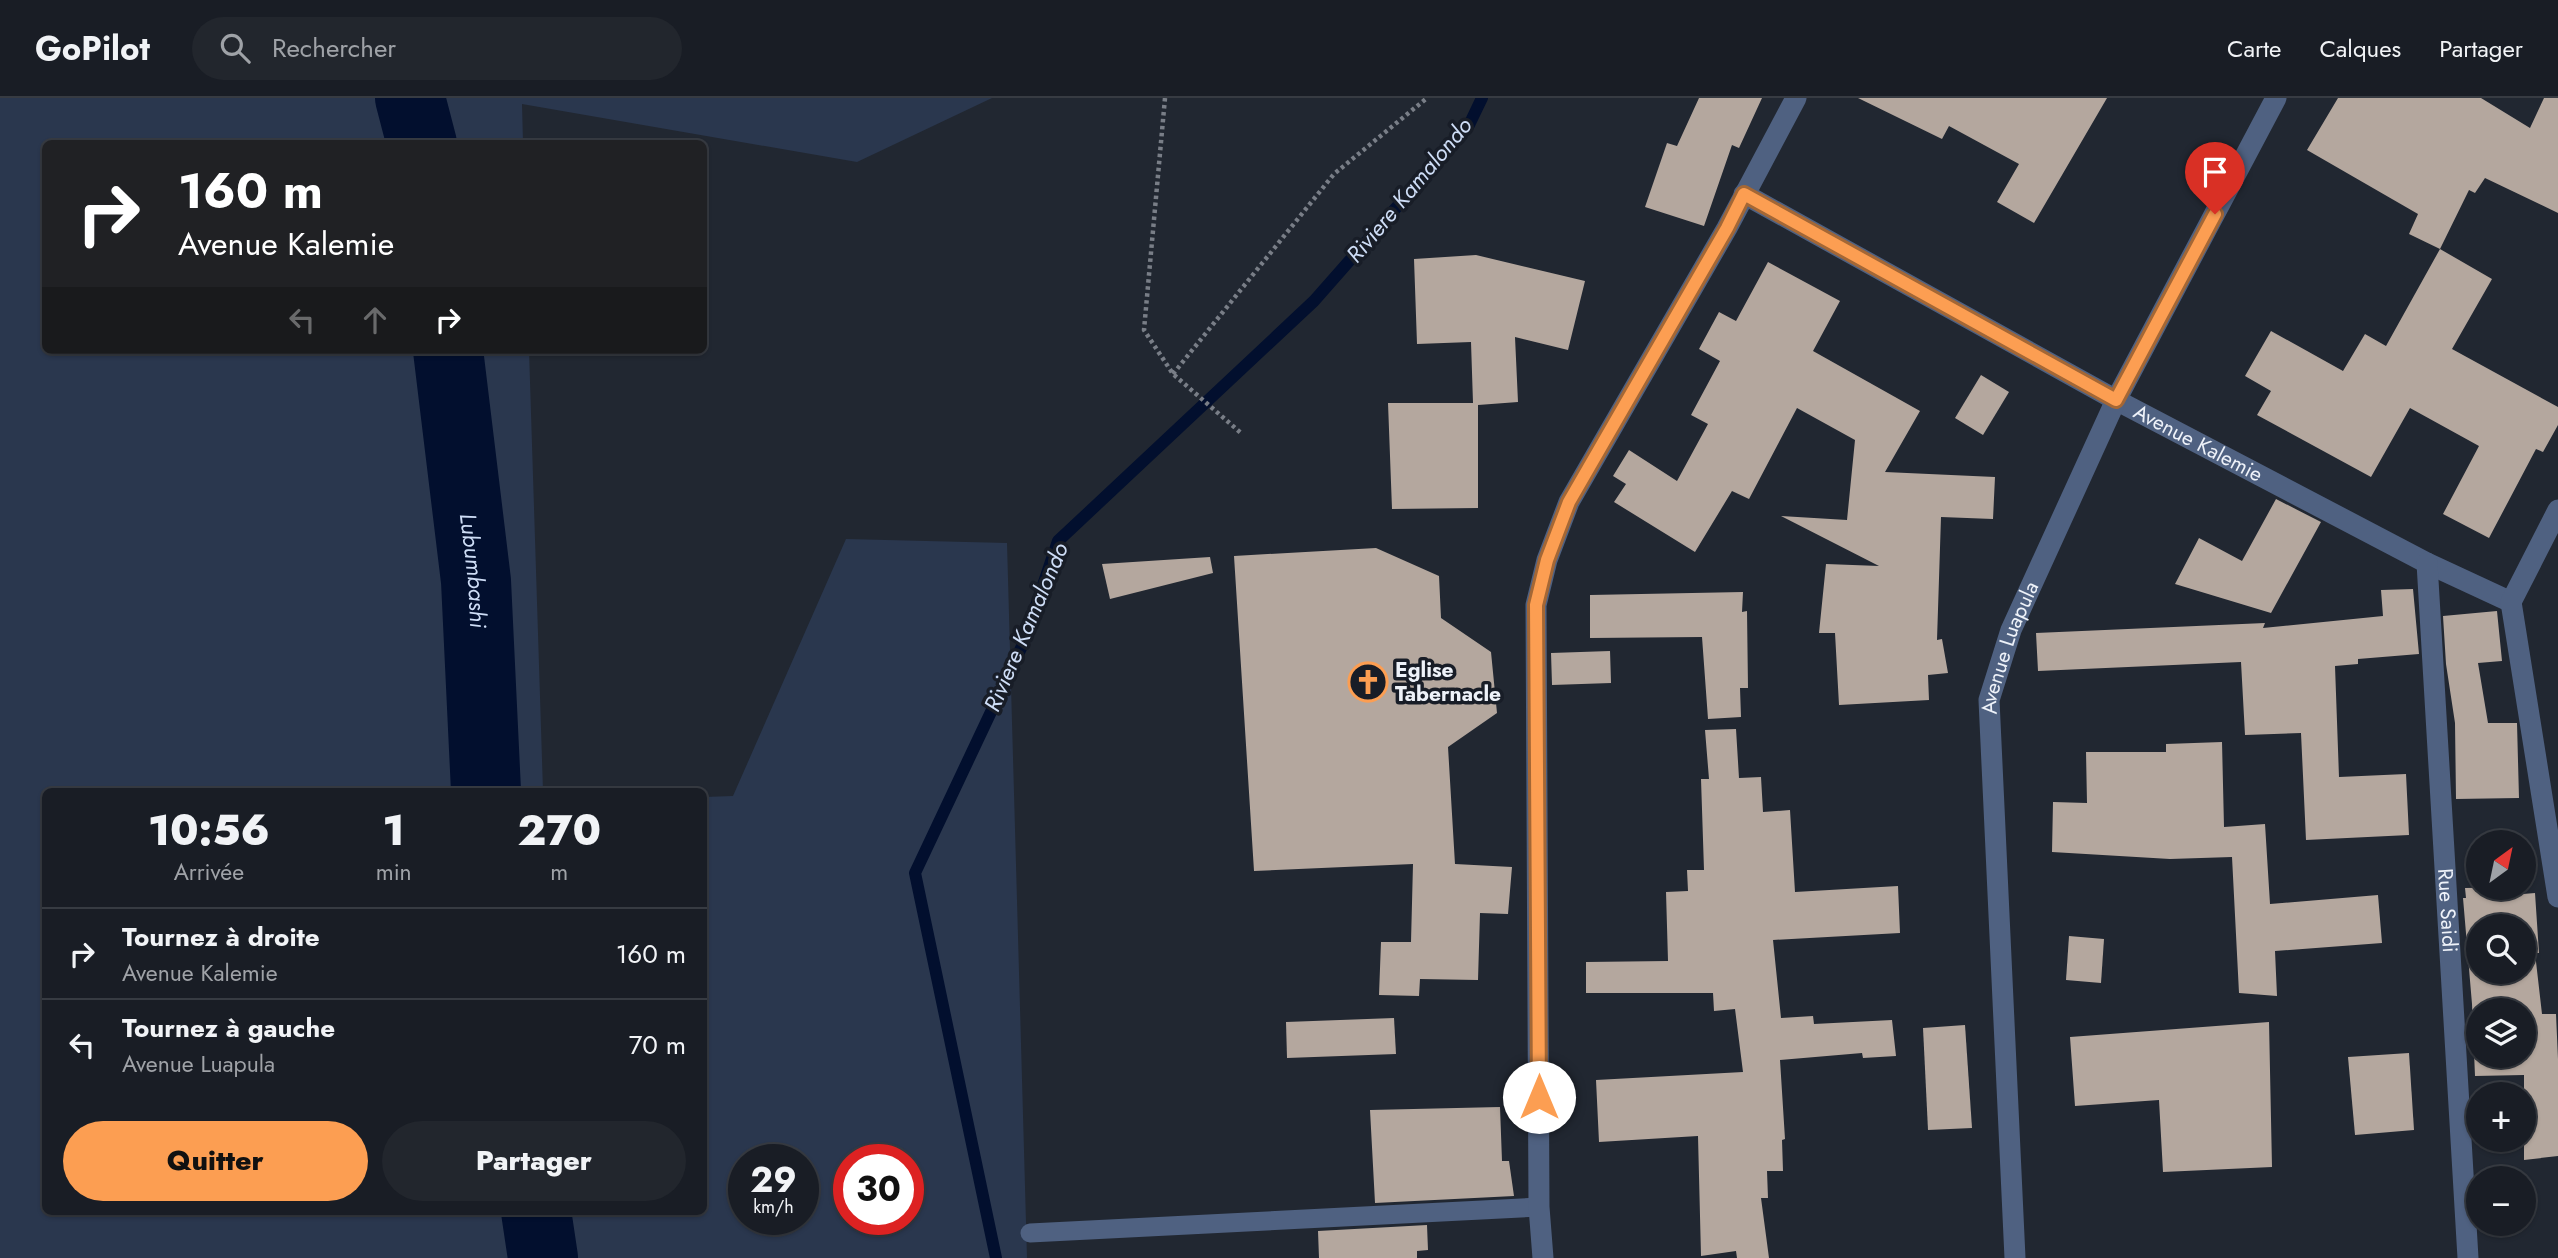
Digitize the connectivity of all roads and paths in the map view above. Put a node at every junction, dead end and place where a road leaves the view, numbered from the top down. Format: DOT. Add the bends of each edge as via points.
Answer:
graph roads {
  1 [pos="1165,98"];
  2 [pos="1427,98"];
  3 [pos="1796,98"];
  4 [pos="2276,98"];
  5 [pos="1744,194"];
  6 [pos="1173,374"];
  7 [pos="2116,400"];
  8 [pos="1241,433"];
  9 [pos="2558,510"];
  10 [pos="2427,563"];
  11 [pos="2511,602"];
  12 [pos="2558,897"];
  13 [pos="1539,1208"];
  14 [pos="1030,1233"];
  15 [pos="1542,1258"];
  16 [pos="2015,1258"];
  17 [pos="2468,1258"];
  1 -- 6 [label="path" via="1144,330"];
  2 -- 6 [label="path" via="1334,174"];
  3 -- 5 [label="street"];
  4 -- 7 [label="street, Avenue Luapula"];
  5 -- 7 [label="street, Avenue Kalemie"];
  5 -- 13 [label="street" via="1569,502 1536,605"];
  6 -- 8 [label="path"];
  7 -- 10 [label="street, Avenue Kalemie"];
  7 -- 16 [label="street, Avenue Luapula" via="2011,629 1989,700"];
  9 -- 11 [label="street"];
  10 -- 11 [label="street, Avenue Kalemie"];
  10 -- 17 [label="street, Rue Saidi"];
  11 -- 12 [label="street"];
  13 -- 14 [label="lane"];
  13 -- 15 [label="street"];
}
